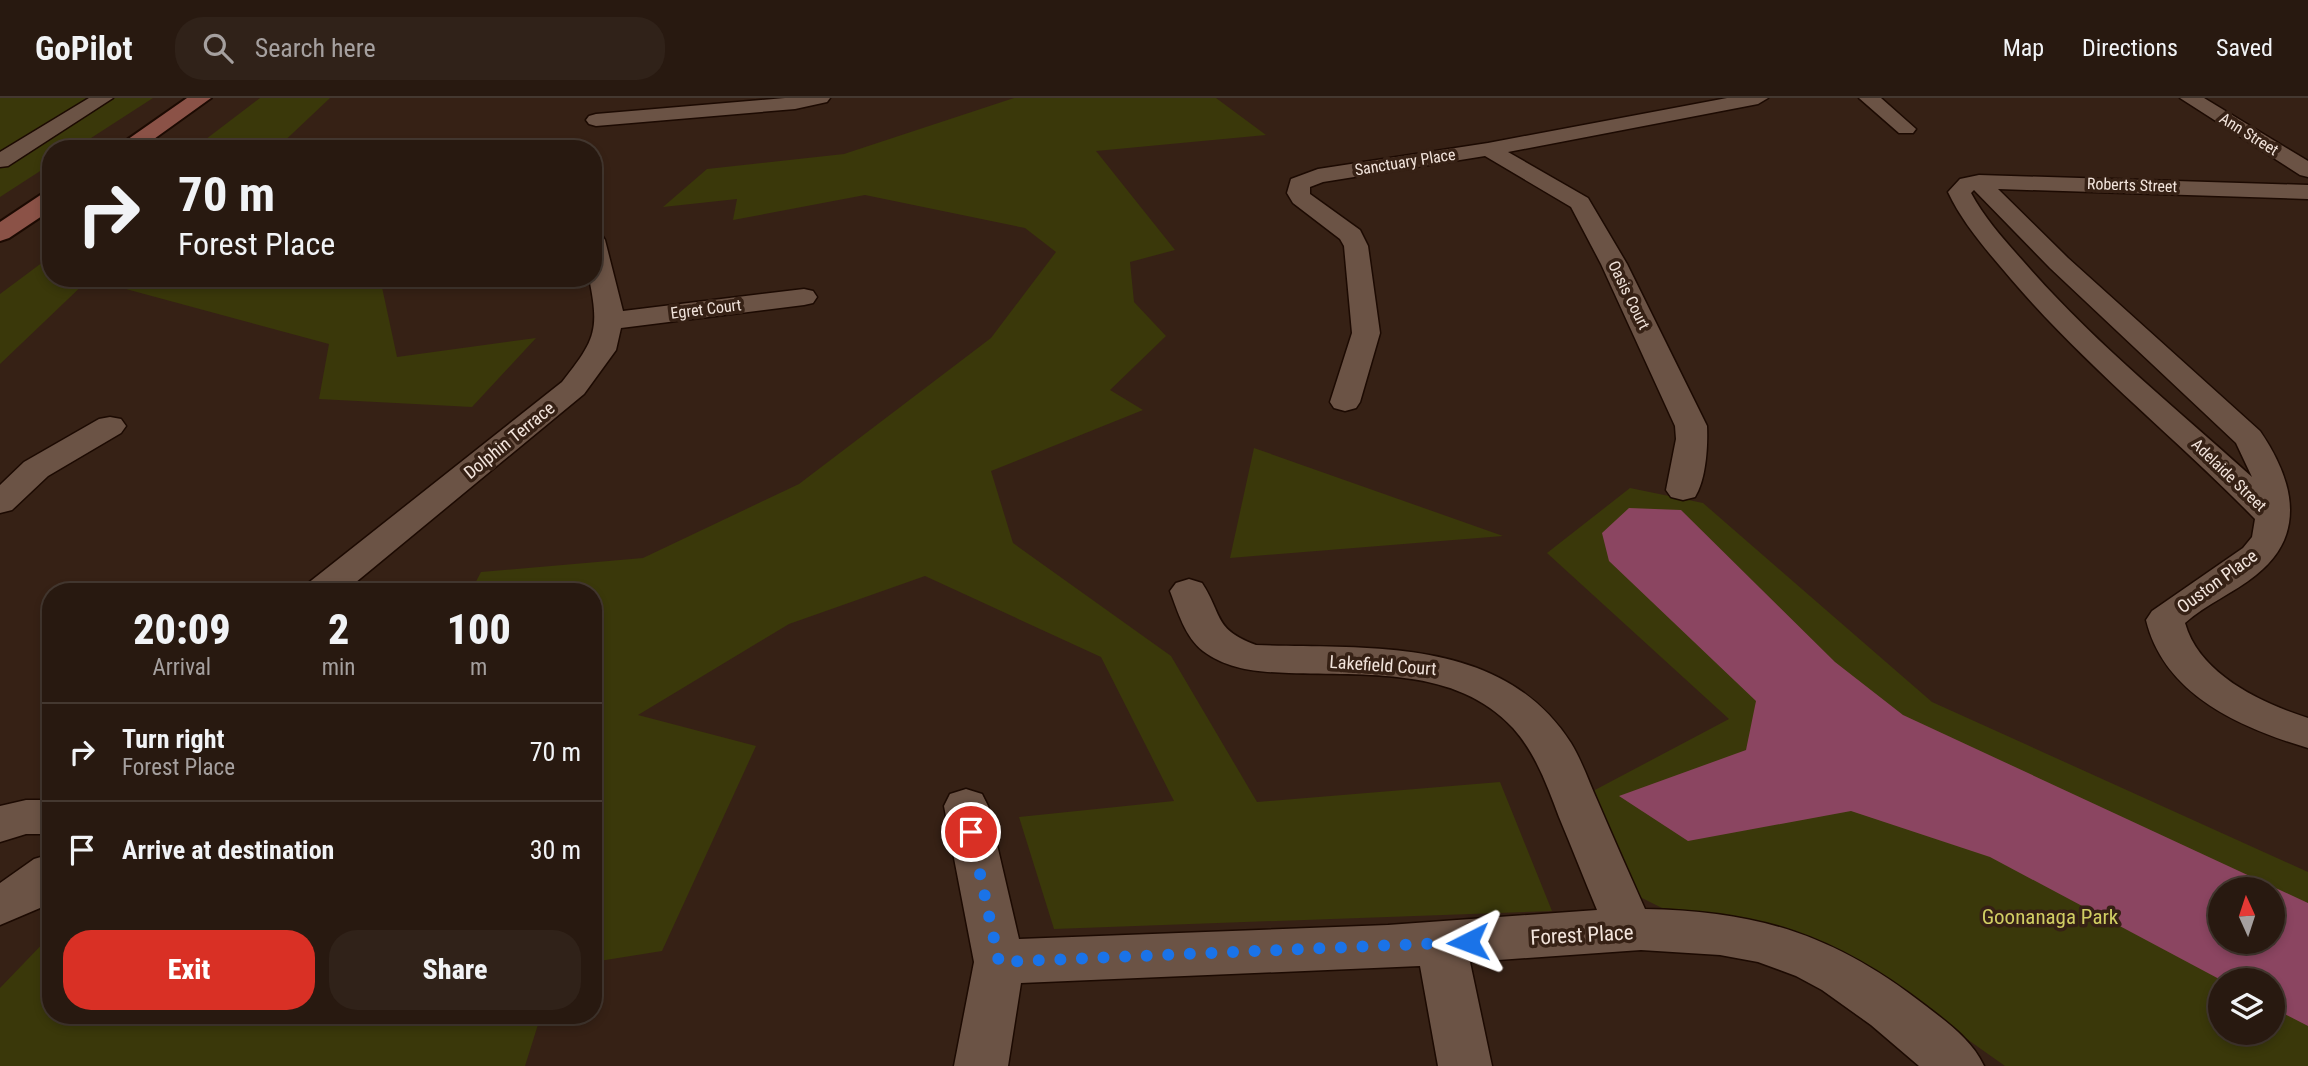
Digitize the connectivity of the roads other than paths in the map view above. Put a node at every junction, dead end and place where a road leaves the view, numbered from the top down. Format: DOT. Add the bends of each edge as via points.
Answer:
graph roads {
  1 [pos="103,98"];
  2 [pos="201,98"];
  3 [pos="603,98"];
  4 [pos="820,98"];
  5 [pos="1758,98"];
  6 [pos="1869,98"];
  7 [pos="2190,98"];
  8 [pos="1906,129"];
  9 [pos="138,140"];
  10 [pos="1488,149"];
  11 [pos="0,161"];
  12 [pos="2308,170"];
  13 [pos="1969,187"];
  14 [pos="2308,192"];
  15 [pos="42,205"];
  16 [pos="0,233"];
  17 [pos="602,279"];
  18 [pos="804,297"];
  19 [pos="609,321"];
  20 [pos="1345,402"];
  21 [pos="110,426"];
  22 [pos="1683,491"];
  23 [pos="0,503"];
  24 [pos="2273,517"];
  25 [pos="331,583"];
  26 [pos="1189,591"];
  27 [pos="2308,733"];
  28 [pos="966,806"];
  29 [pos="42,816"];
  30 [pos="0,824"];
  31 [pos="42,880"];
  32 [pos="0,905"];
  33 [pos="1630,931"];
  34 [pos="1441,943"];
  35 [pos="999,962"];
  36 [pos="981,1066"];
  37 [pos="1465,1066"];
  38 [pos="1957,1066"];
  1 -- 11 [label="street"];
  2 -- 9 [label="main road"];
  3 -- 4 [label="street" via="592,130"];
  5 -- 10 [label="street, Sanctuary Place"];
  6 -- 8 [label="street"];
  7 -- 12 [label="street, Ann Street"];
  10 -- 20 [label="street, Sanctuary Place" via="1318,176 1299,184 1301,198 1351,235 1356,246 1366,333"];
  10 -- 22 [label="street, Oasis Court" via="1584,208 1691,426"];
  13 -- 14 [label="street, Roberts Street" via="2171,186"];
  13 -- 24 [label="street, Adelaide Street" via="1983,229 2039,297"];
  13 -- 24 [label="street, Adelaide Street" via="2249,438 2268,475"];
  15 -- 16 [label="main road"];
  17 -- 19 [label="street, Dolphin Terrace"];
  18 -- 19 [label="street, Egret Court"];
  19 -- 25 [label="street, Dolphin Terrace" via="602,350 573,388"];
  21 -- 23 [label="street" via="36,469"];
  24 -- 27 [label="street, Ouston Place" via="2265,546 2176,609 2165,620 2166,635 2177,656 2229,698"];
  26 -- 33 [label="street, Lakefield Court" via="1203,631 1227,649 1253,658 1420,665 1472,679 1520,708 1540,727 1555,753"];
  28 -- 35 [label="street"];
  29 -- 30 [label="street"];
  31 -- 32 [label="street"];
  33 -- 34 [label="street, Forest Place"];
  33 -- 38 [label="street, Forest Place" via="1715,933 1760,941 1813,960 1908,1021"];
  34 -- 35 [label="street, Forest Place"];
  34 -- 37 [label="street"];
  35 -- 36 [label="street"];
}
